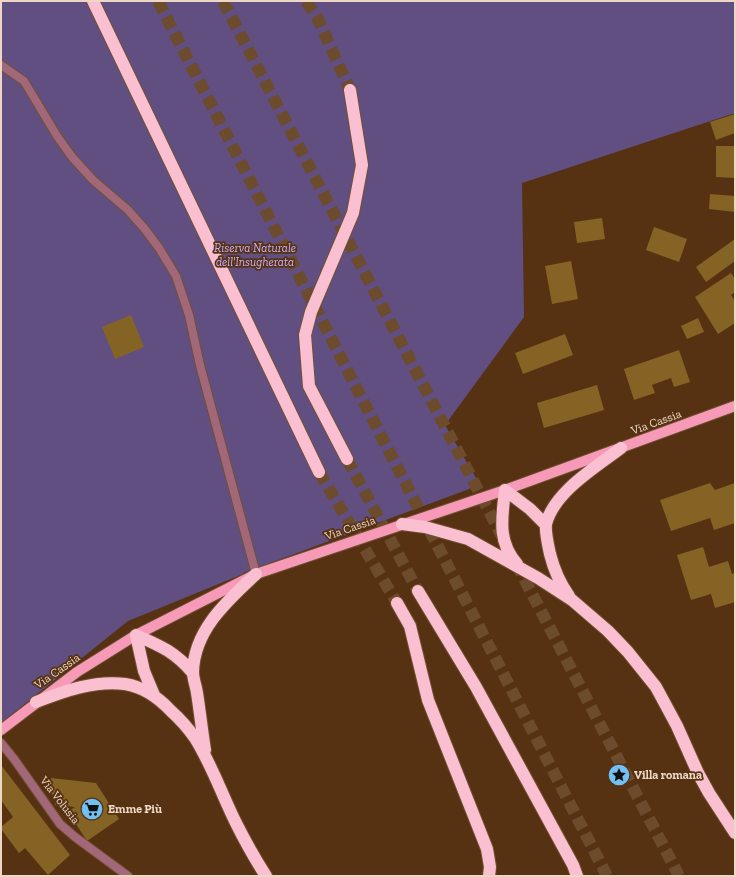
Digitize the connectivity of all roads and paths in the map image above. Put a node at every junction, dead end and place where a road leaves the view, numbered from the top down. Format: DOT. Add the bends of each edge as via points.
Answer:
graph roads {
  1 [pos="93,1"];
  2 [pos="1,65"];
  3 [pos="350,90"];
  4 [pos="735,406"];
  5 [pos="620,448"];
  6 [pos="347,459"];
  7 [pos="319,472"];
  8 [pos="505,490"];
  9 [pos="402,524"];
  10 [pos="546,525"];
  11 [pos="520,568"];
  12 [pos="256,574"];
  13 [pos="418,591"];
  14 [pos="572,600"];
  15 [pos="397,603"];
  16 [pos="136,635"];
  17 [pos="193,673"];
  18 [pos="154,695"];
  19 [pos="36,702"];
  20 [pos="1,730"];
  21 [pos="1,743"];
  22 [pos="206,758"];
  23 [pos="735,833"];
  24 [pos="128,876"];
  25 [pos="266,876"];
  26 [pos="489,876"];
  27 [pos="578,876"];
  1 -- 7 [label="highway"];
  2 -- 12 [label="street" via="24,81 72,157 92,180 128,210 144,228 176,276 189,315"];
  3 -- 6 [label="highway" via="362,165 353,213 311,312 305,335 309,386"];
  4 -- 5 [label="main road, Via Cassia"];
  5 -- 8 [label="main road, Via Cassia"];
  5 -- 10 [label="highway" via="556,501"];
  8 -- 9 [label="main road, Via Cassia"];
  8 -- 10 [label="highway" via="530,508"];
  8 -- 11 [label="highway" via="502,526 504,541 510,556"];
  9 -- 11 [label="highway" via="425,527 468,540"];
  9 -- 12 [label="main road, Via Cassia"];
  10 -- 14 [label="highway" via="549,550 556,574"];
  11 -- 14 [label="highway"];
  12 -- 16 [label="main road, Via Cassia"];
  12 -- 17 [label="highway" via="210,622 198,645"];
  13 -- 27 [label="highway" via="476,687"];
  14 -- 23 [label="highway" via="608,631 656,687 706,786"];
  15 -- 26 [label="highway" via="410,626 428,700 487,849"];
  16 -- 17 [label="highway" via="166,649 182,660"];
  16 -- 18 [label="highway" via="144,671"];
  16 -- 19 [label="main road, Via Cassia" via="77,672"];
  17 -- 22 [label="highway"];
  18 -- 19 [label="highway" via="141,688 124,684 104,684 62,692"];
  18 -- 22 [label="highway" via="188,728"];
  19 -- 20 [label="main road, Via Cassia"];
  21 -- 24 [label="street, Via Volusia" via="60,824"];
  22 -- 25 [label="highway" via="236,823"];
}
